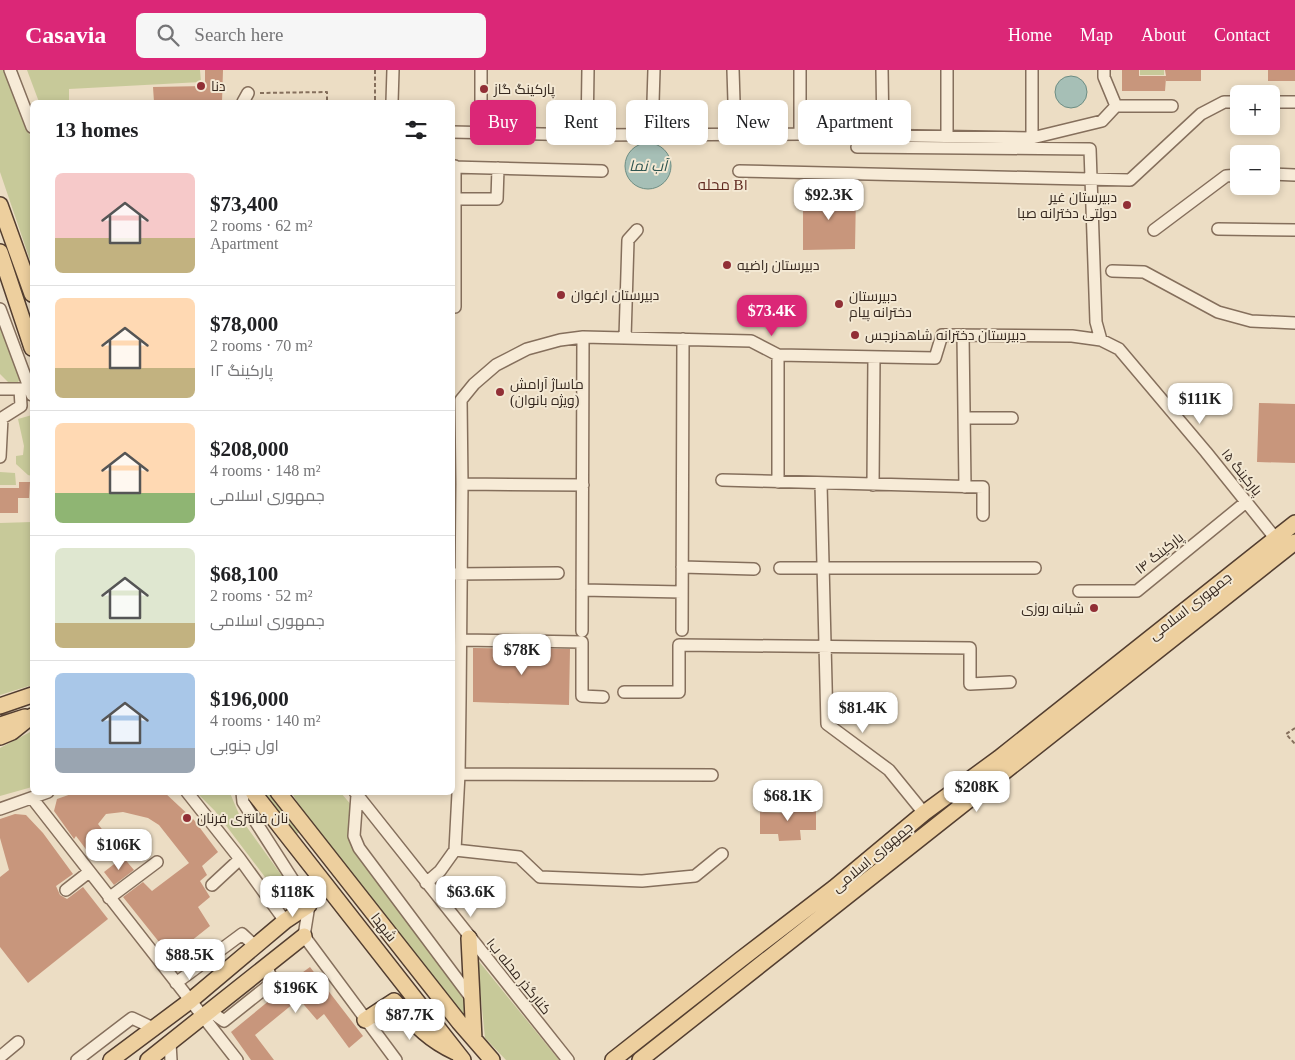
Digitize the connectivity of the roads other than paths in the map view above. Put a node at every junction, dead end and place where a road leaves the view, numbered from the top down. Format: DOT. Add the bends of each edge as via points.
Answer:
graph roads {
  1 [pos="10,70"];
  2 [pos="393,70"];
  3 [pos="481,70"];
  4 [pos="588,70"];
  5 [pos="654,70"];
  6 [pos="734,70"];
  7 [pos="800,70"];
  8 [pos="882,70"];
  9 [pos="947,70"];
  10 [pos="1032,70"];
  11 [pos="1104,70"];
  12 [pos="392,100"];
  13 [pos="481,100"];
  14 [pos="588,100"];
  15 [pos="653,100"];
  16 [pos="734,100"];
  17 [pos="800,100"];
  18 [pos="882,100"];
  19 [pos="1230,102"];
  20 [pos="1280,102"];
  21 [pos="1295,102"];
  22 [pos="1116,106"];
  23 [pos="1172,106"];
  24 [pos="30,122"];
  25 [pos="455,132"];
  26 [pos="546,134"];
  27 [pos="911,135"];
  28 [pos="947,136"];
  29 [pos="1032,138"];
  30 [pos="857,147"];
  31 [pos="455,167"];
  32 [pos="498,168"];
  33 [pos="739,171"];
  34 [pos="602,172"];
  35 [pos="1280,174"];
  36 [pos="1295,175"];
  37 [pos="1230,176"];
  38 [pos="1092,179"];
  39 [pos="455,199"];
  40 [pos="0,205"];
  41 [pos="1218,229"];
  42 [pos="636,230"];
  43 [pos="1154,230"];
  44 [pos="1295,230"];
  45 [pos="0,252"];
  46 [pos="1112,270"];
  47 [pos="30,288"];
  48 [pos="455,307"];
  49 [pos="0,311"];
  50 [pos="1295,323"];
  51 [pos="964,335"];
  52 [pos="583,337"];
  53 [pos="625,338"];
  54 [pos="683,339"];
  55 [pos="1101,340"];
  56 [pos="30,342"];
  57 [pos="778,355"];
  58 [pos="874,357"];
  59 [pos="0,389"];
  60 [pos="28,391"];
  61 [pos="1,418"];
  62 [pos="964,418"];
  63 [pos="1012,418"];
  64 [pos="0,457"];
  65 [pos="457,461"];
  66 [pos="722,480"];
  67 [pos="778,482"];
  68 [pos="462,484"];
  69 [pos="822,484"];
  70 [pos="583,485"];
  71 [pos="873,485"];
  72 [pos="965,487"];
  73 [pos="1246,502"];
  74 [pos="983,514"];
  75 [pos="1295,523"];
  76 [pos="1276,539"];
  77 [pos="1295,542"];
  78 [pos="682,567"];
  79 [pos="780,568"];
  80 [pos="1035,568"];
  81 [pos="754,569"];
  82 [pos="823,569"];
  83 [pos="558,573"];
  84 [pos="457,574"];
  85 [pos="582,590"];
  86 [pos="1078,591"];
  87 [pos="682,592"];
  88 [pos="1184,620"];
  89 [pos="682,630"];
  90 [pos="582,631"];
  91 [pos="461,640"];
  92 [pos="824,646"];
  93 [pos="1010,682"];
  94 [pos="624,692"];
  95 [pos="30,696"];
  96 [pos="603,697"];
  97 [pos="0,706"];
  98 [pos="30,716"];
  99 [pos="30,717"];
  100 [pos="0,725"];
  101 [pos="0,737"];
  102 [pos="459,774"];
  103 [pos="712,775"];
  104 [pos="40,795"];
  105 [pos="189,795"];
  106 [pos="242,795"];
  107 [pos="254,795"];
  108 [pos="280,795"];
  109 [pos="356,795"];
  110 [pos="357,795"];
  111 [pos="32,798"];
  112 [pos="0,809"];
  113 [pos="924,813"];
  114 [pos="455,850"];
  115 [pos="722,854"];
  116 [pos="240,860"];
  117 [pos="157,862"];
  118 [pos="90,872"];
  119 [pos="426,882"];
  120 [pos="212,885"];
  121 [pos="66,890"];
  122 [pos="110,898"];
  123 [pos="309,905"];
  124 [pos="285,922"];
  125 [pos="304,936"];
  126 [pos="469,938"];
  127 [pos="255,946"];
  128 [pos="176,983"];
  129 [pos="472,999"];
  130 [pos="190,1001"];
  131 [pos="207,1014"];
  132 [pos="365,1020"];
  133 [pos="153,1028"];
  134 [pos="474,1039"];
  135 [pos="18,1042"];
  136 [pos="170,1043"];
  137 [pos="0,1057"];
  138 [pos="461,1057"];
  139 [pos="77,1060"];
  140 [pos="111,1060"];
  141 [pos="148,1060"];
  142 [pos="171,1060"];
  143 [pos="237,1060"];
  144 [pos="396,1060"];
  145 [pos="492,1060"];
  146 [pos="568,1060"];
  147 [pos="613,1060"];
  148 [pos="640,1060"];
  1 -- 24 [label="street"];
  2 -- 12 [label="street"];
  3 -- 13 [label="street"];
  4 -- 14 [label="street"];
  5 -- 15 [label="street"];
  6 -- 16 [label="street"];
  7 -- 17 [label="street"];
  8 -- 18 [label="street"];
  9 -- 28 [label="street"];
  10 -- 29 [label="street"];
  11 -- 22 [label="street"];
  19 -- 38 [label="street" via="1201,114 1130,180"];
  20 -- 21 [label="street"];
  22 -- 23 [label="street"];
  22 -- 29 [label="street" via="1102,121"];
  25 -- 26 [label="street"];
  27 -- 28 [label="street"];
  28 -- 29 [label="street"];
  30 -- 38 [label="street" via="1090,149"];
  31 -- 32 [label="street"];
  32 -- 34 [label="street"];
  32 -- 39 [label="street" via="497,199"];
  33 -- 38 [label="street"];
  35 -- 36 [label="street"];
  37 -- 43 [label="street"];
  38 -- 55 [label="street" via="1096,322"];
  39 -- 48 [label="street"];
  40 -- 47 [label="main road"];
  41 -- 44 [label="street"];
  42 -- 53 [label="street" via="628,240"];
  45 -- 56 [label="main road"];
  46 -- 50 [label="street" via="1144,272 1218,312 1252,321"];
  49 -- 60 [label="street"];
  51 -- 55 [label="street" via="1072,336"];
  51 -- 58 [label="street" via="942,335 935,358"];
  51 -- 62 [label="street"];
  52 -- 53 [label="street"];
  52 -- 65 [label="street" via="527,349 496,365 474,384 461,400"];
  52 -- 70 [label="street"];
  53 -- 54 [label="street"];
  54 -- 57 [label="street" via="751,341"];
  54 -- 78 [label="street"];
  55 -- 73 [label="street, پارکینگ ۱۵" via="1119,348"];
  57 -- 58 [label="street"];
  57 -- 67 [label="street"];
  58 -- 71 [label="street"];
  59 -- 60 [label="street"];
  60 -- 61 [label="street" via="21,406"];
  61 -- 64 [label="street"];
  62 -- 63 [label="street"];
  62 -- 72 [label="street"];
  65 -- 68 [label="street"];
  66 -- 67 [label="street"];
  67 -- 69 [label="street"];
  68 -- 70 [label="street"];
  68 -- 84 [label="street"];
  69 -- 71 [label="street"];
  69 -- 82 [label="street"];
  70 -- 85 [label="street"];
  71 -- 72 [label="street"];
  72 -- 74 [label="street" via="982,487"];
  73 -- 76 [label="street, پارکینگ ۱۵"];
  73 -- 86 [label="street, پارکینگ ۱۴" via="1136,591"];
  75 -- 76 [label="main road, جمهوری اسلامی"];
  76 -- 88 [label="main road, جمهوری اسلامی"];
  77 -- 88 [label="main road, جمهوری اسلامی"];
  78 -- 81 [label="street"];
  78 -- 87 [label="street"];
  79 -- 82 [label="street"];
  80 -- 82 [label="street"];
  82 -- 92 [label="street"];
  83 -- 84 [label="street"];
  84 -- 91 [label="street"];
  85 -- 87 [label="street"];
  85 -- 90 [label="street"];
  87 -- 89 [label="street"];
  88 -- 113 [label="main road, جمهوری اسلامی"];
  88 -- 148 [label="main road, جمهوری اسلامی"];
  91 -- 96 [label="street" via="582,642 582,696"];
  91 -- 102 [label="street"];
  92 -- 93 [label="street" via="970,648 970,684"];
  92 -- 94 [label="street" via="679,645 679,692"];
  92 -- 113 [label="street" via="827,724 889,770"];
  95 -- 97 [label="main road"];
  98 -- 100 [label="main road"];
  99 -- 101 [label="main road" via="12,732"];
  102 -- 103 [label="street"];
  102 -- 114 [label="street"];
  104 -- 111 [label="street"];
  105 -- 116 [label="street"];
  106 -- 123 [label="street" via="243,802"];
  107 -- 138 [label="main road, شهدا"];
  108 -- 134 [label="main road, شهدا"];
  109 -- 129 [label="street" via="354,836 359,848"];
  110 -- 119 [label="street, کنارگذر محله ب۱"];
  111 -- 112 [label="street"];
  111 -- 118 [label="street"];
  113 -- 147 [label="main road, جمهوری اسلامی" via="834,888"];
  114 -- 115 [label="street" via="519,858 540,877 642,881 695,876"];
  114 -- 119 [label="street" via="440,871"];
  116 -- 120 [label="street"];
  116 -- 124 [label="street"];
  117 -- 122 [label="street"];
  118 -- 121 [label="street"];
  118 -- 122 [label="street"];
  119 -- 126 [label="street, کنارگذر محله ب۱"];
  122 -- 128 [label="street"];
  123 -- 124 [label="main road"];
  123 -- 125 [label="street"];
  124 -- 127 [label="main road"];
  125 -- 131 [label="main road"];
  125 -- 132 [label="street"];
  126 -- 129 [label="main road"];
  126 -- 146 [label="street, کنارگذر محله ب۱"];
  127 -- 128 [label="street" via="242,934"];
  127 -- 130 [label="main road"];
  128 -- 130 [label="street"];
  129 -- 134 [label="main road"];
  130 -- 131 [label="street"];
  130 -- 133 [label="main road"];
  131 -- 136 [label="main road"];
  131 -- 143 [label="street"];
  132 -- 138 [label="main road" via="394,1001 428,1037"];
  132 -- 144 [label="street"];
  133 -- 139 [label="street" via="132,1018"];
  133 -- 140 [label="main road"];
  134 -- 145 [label="main road, شهدا"];
  135 -- 137 [label="street"];
  136 -- 141 [label="main road"];
  136 -- 142 [label="street"];
}
